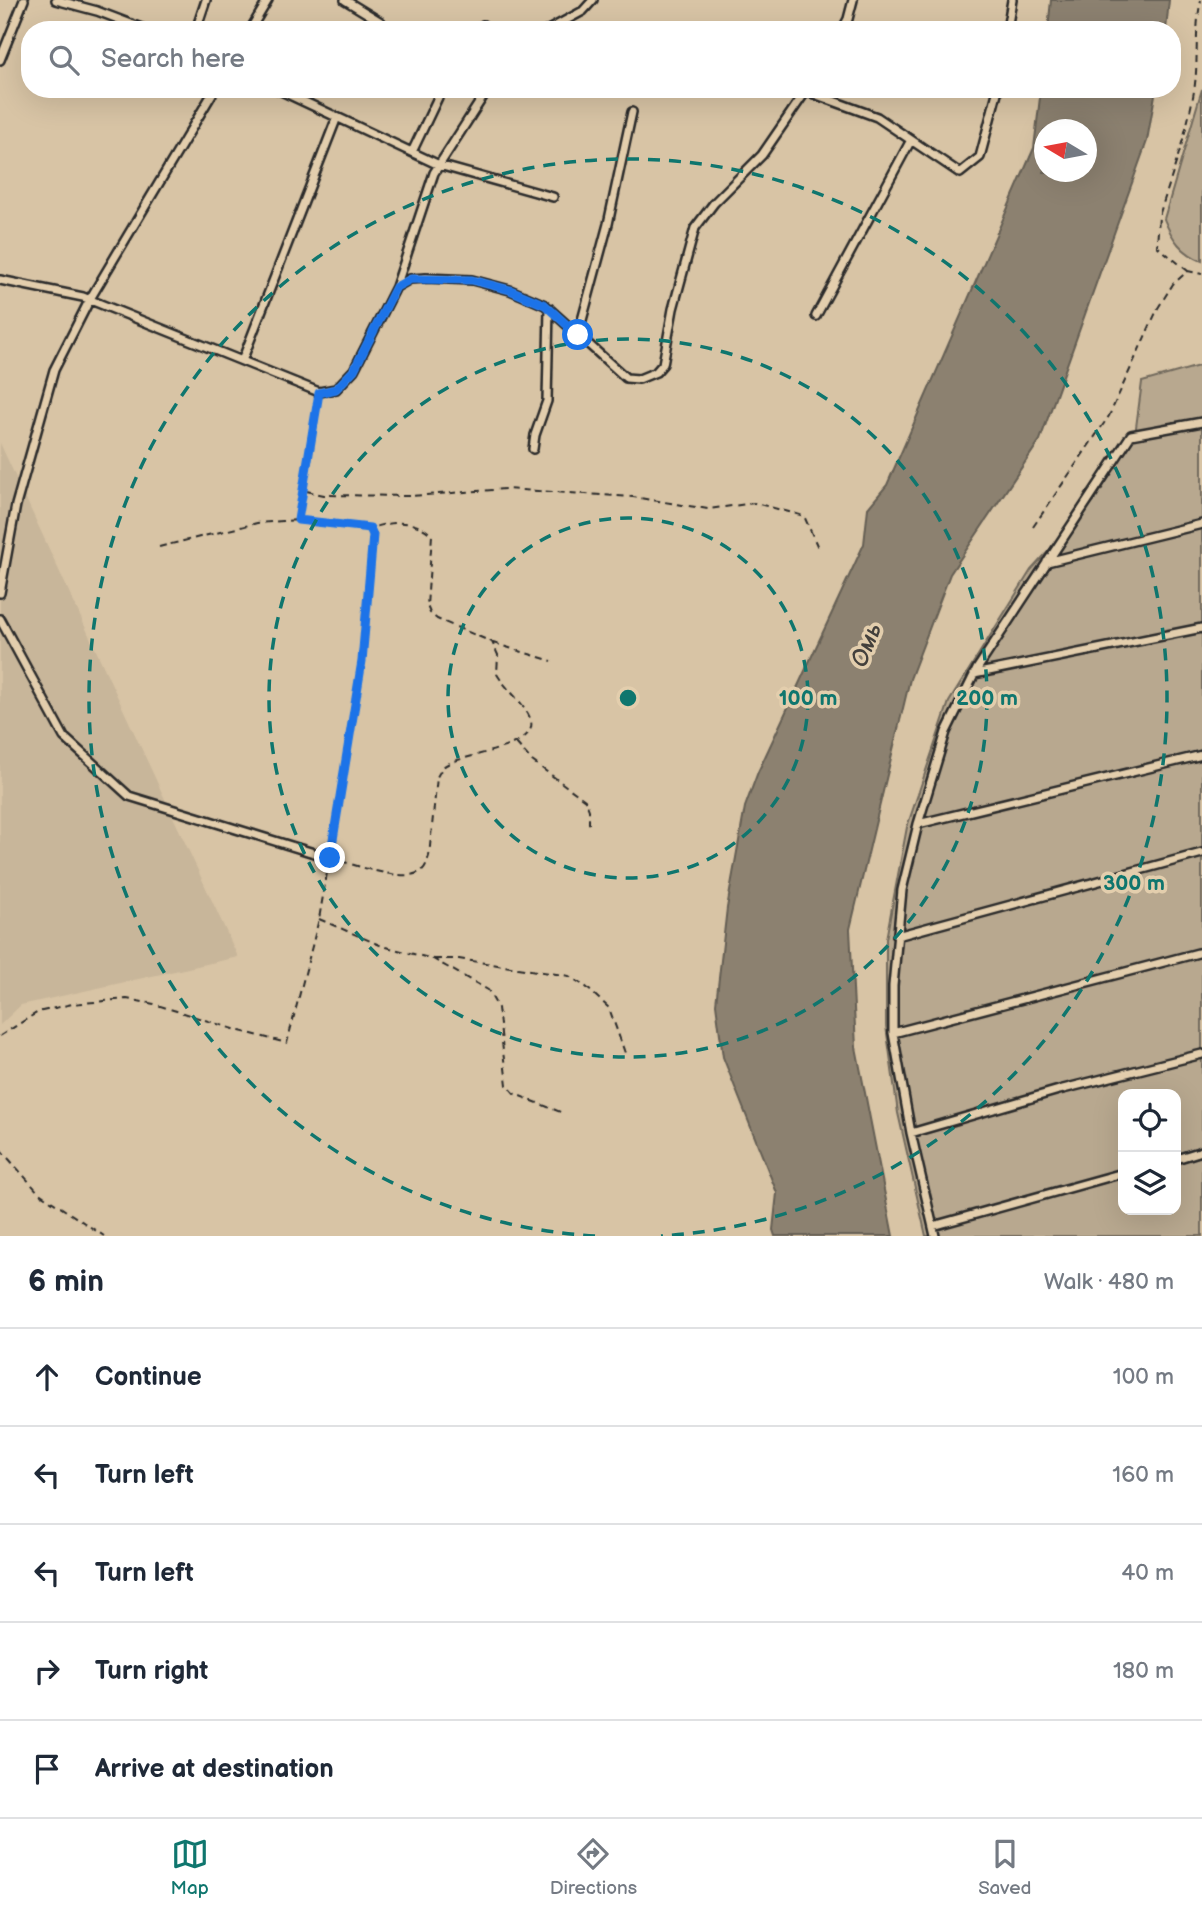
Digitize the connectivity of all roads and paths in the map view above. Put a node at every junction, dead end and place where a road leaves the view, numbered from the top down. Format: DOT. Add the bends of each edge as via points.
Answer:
graph roads {
  1 [pos="24,0"];
  2 [pos="56,0"];
  3 [pos="206,0"];
  4 [pos="268,0"];
  5 [pos="345,0"];
  6 [pos="577,0"];
  7 [pos="853,0"];
  8 [pos="1012,0"];
  9 [pos="1200,0"];
  10 [pos="590,3"];
  11 [pos="123,21"];
  12 [pos="199,21"];
  13 [pos="255,21"];
  14 [pos="379,21"];
  15 [pos="565,21"];
  16 [pos="847,21"];
  17 [pos="1008,21"];
  18 [pos="0,60"];
  19 [pos="210,98"];
  20 [pos="296,98"];
  21 [pos="439,98"];
  22 [pos="482,98"];
  23 [pos="801,98"];
  24 [pos="828,98"];
  25 [pos="996,98"];
  26 [pos="632,112"];
  27 [pos="337,117"];
  28 [pos="911,140"];
  29 [pos="412,152"];
  30 [pos="439,165"];
  31 [pos="553,197"];
  32 [pos="1188,271"];
  33 [pos="1202,274"];
  34 [pos="0,280"];
  35 [pos="396,287"];
  36 [pos="90,299"];
  37 [pos="549,308"];
  38 [pos="816,316"];
  39 [pos="578,335"];
  40 [pos="242,361"];
  41 [pos="319,393"];
  42 [pos="1202,422"];
  43 [pos="533,449"];
  44 [pos="302,490"];
  45 [pos="298,520"];
  46 [pos="1202,524"];
  47 [pos="1033,527"];
  48 [pos="370,528"];
  49 [pos="159,547"];
  50 [pos="819,550"];
  51 [pos="1047,562"];
  52 [pos="0,593"];
  53 [pos="0,619"];
  54 [pos="1202,628"];
  55 [pos="492,642"];
  56 [pos="552,661"];
  57 [pos="974,674"];
  58 [pos="516,742"];
  59 [pos="1202,755"];
  60 [pos="918,824"];
  61 [pos="590,828"];
  62 [pos="1202,853"];
  63 [pos="330,858"];
  64 [pos="319,919"];
  65 [pos="897,936"];
  66 [pos="1202,952"];
  67 [pos="433,959"];
  68 [pos="893,1033"];
  69 [pos="0,1036"];
  70 [pos="625,1053"];
  71 [pos="1202,1054"];
  72 [pos="563,1113"];
  73 [pos="911,1133"];
  74 [pos="0,1149"];
  75 [pos="1202,1151"];
  76 [pos="1181,1157"];
  77 [pos="1118,1174"];
  78 [pos="933,1226"];
  79 [pos="104,1236"];
  80 [pos="935,1236"];
  1 -- 18 [label="lane"];
  2 -- 11 [label="lane"];
  3 -- 12 [label="lane"];
  4 -- 13 [label="lane"];
  5 -- 14 [label="lane"];
  6 -- 10 [label="lane"];
  7 -- 16 [label="lane"];
  8 -- 17 [label="lane"];
  9 -- 32 [label="path" via="1194,94 1156,234 1157,246"];
  10 -- 15 [label="lane"];
  19 -- 36 [label="lane"];
  20 -- 27 [label="lane"];
  21 -- 29 [label="lane"];
  22 -- 30 [label="lane"];
  23 -- 39 [label="lane" via="762,155 695,228 663,364 656,372 639,380 626,378"];
  24 -- 28 [label="lane" via="877,117"];
  25 -- 28 [label="lane" via="980,157 960,173"];
  26 -- 39 [label="lane"];
  27 -- 29 [label="lane"];
  27 -- 40 [label="lane"];
  28 -- 38 [label="lane"];
  29 -- 30 [label="lane"];
  30 -- 31 [label="lane"];
  30 -- 35 [label="lane"];
  32 -- 33 [label="path"];
  32 -- 47 [label="path" via="1158,308 1109,416"];
  34 -- 36 [label="lane"];
  35 -- 37 [label="lane" via="411,279 472,280 510,290"];
  35 -- 41 [label="lane" via="354,370 336,389"];
  36 -- 40 [label="lane"];
  36 -- 52 [label="lane" via="54,370 16,505"];
  37 -- 39 [label="lane"];
  37 -- 43 [label="lane" via="547,401"];
  40 -- 41 [label="lane"];
  41 -- 44 [label="path"];
  42 -- 51 [label="lane" via="1131,435"];
  44 -- 45 [label="path"];
  44 -- 50 [label="path" via="324,495 412,496 505,489 633,497 708,509 755,503 804,516"];
  45 -- 48 [label="path"];
  45 -- 49 [label="path" via="257,523"];
  46 -- 51 [label="lane"];
  48 -- 55 [label="path" via="409,522 422,526 432,536 430,613"];
  48 -- 63 [label="path" via="362,661"];
  51 -- 57 [label="lane"];
  53 -- 63 [label="lane" via="64,737 128,796"];
  54 -- 57 [label="lane"];
  55 -- 56 [label="path"];
  55 -- 58 [label="path" via="498,654 497,674 532,722 527,736"];
  57 -- 60 [label="lane" via="946,732"];
  58 -- 61 [label="path" via="532,761 584,800"];
  58 -- 63 [label="path" via="442,768 437,777 429,856 421,871 403,875"];
  59 -- 60 [label="lane"];
  60 -- 65 [label="lane" via="902,890"];
  62 -- 65 [label="lane"];
  63 -- 64 [label="path"];
  64 -- 67 [label="path" via="382,946"];
  64 -- 69 [label="path" via="287,1043 127,999 38,1012"];
  65 -- 68 [label="lane"];
  66 -- 68 [label="lane"];
  67 -- 70 [label="path" via="569,976 609,1007"];
  67 -- 72 [label="path" via="488,990 498,1008 507,1085 515,1094"];
  68 -- 73 [label="lane"];
  71 -- 73 [label="lane"];
  73 -- 78 [label="lane"];
  74 -- 79 [label="path" via="38,1193"];
  75 -- 76 [label="lane"];
  77 -- 78 [label="lane"];
  78 -- 80 [label="lane"];
}
